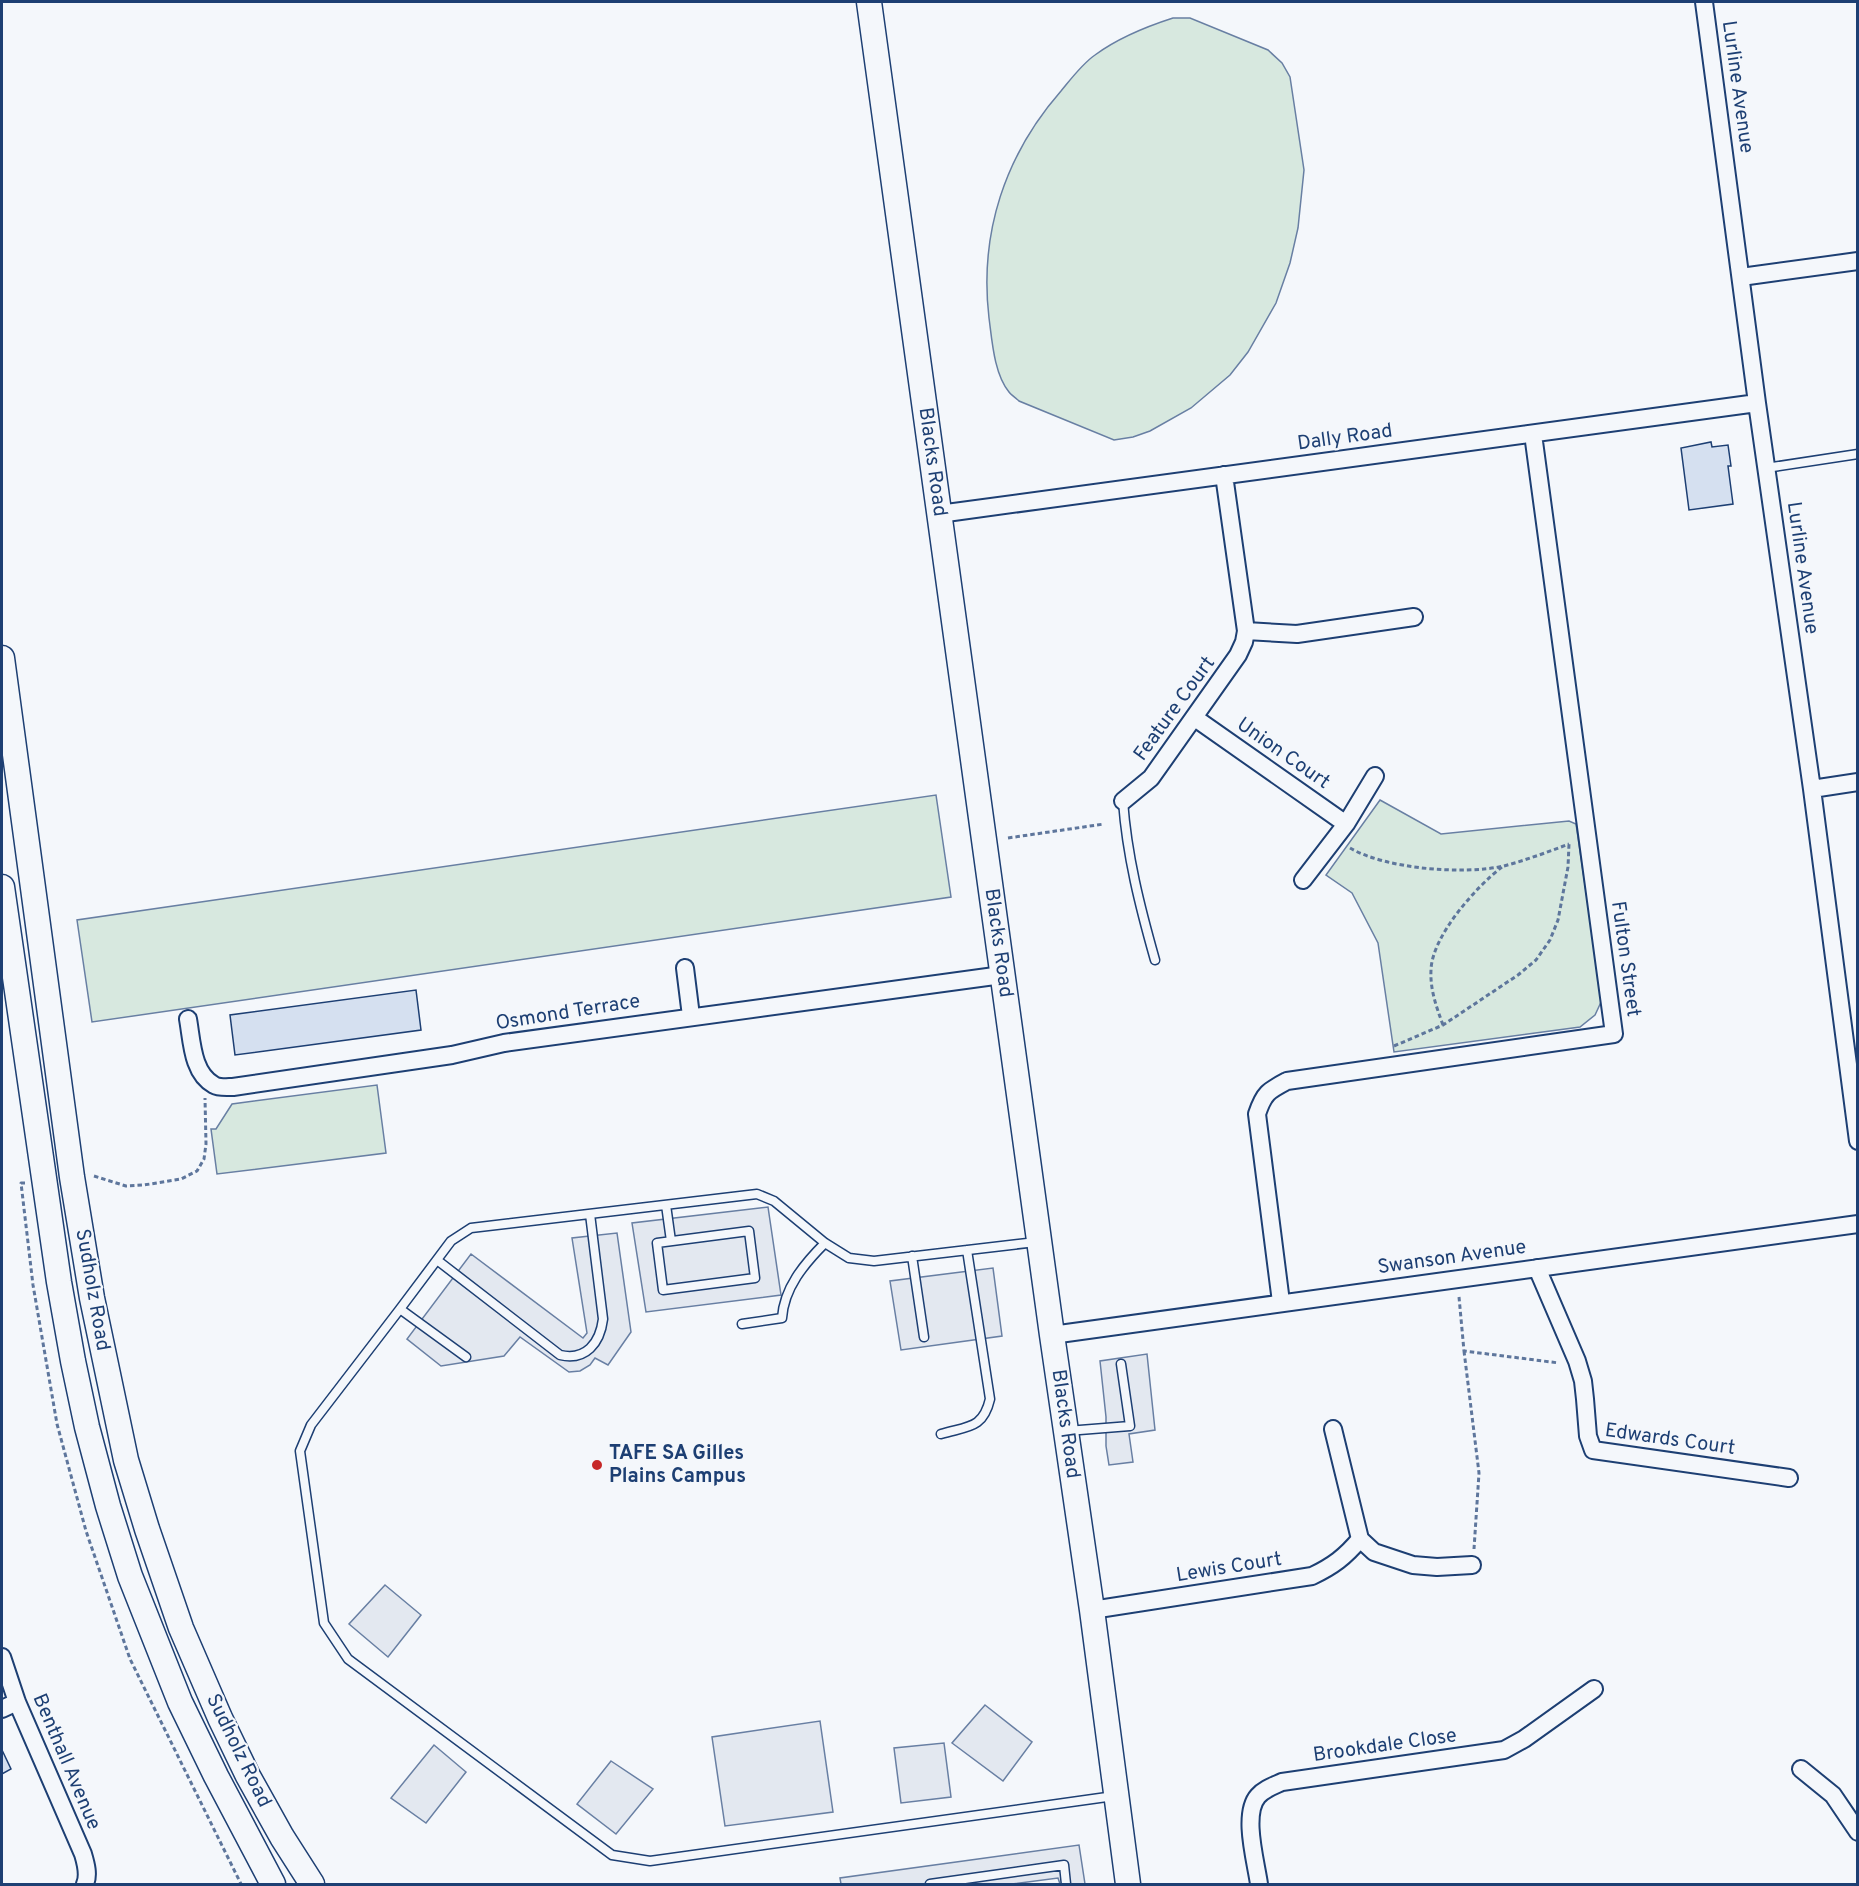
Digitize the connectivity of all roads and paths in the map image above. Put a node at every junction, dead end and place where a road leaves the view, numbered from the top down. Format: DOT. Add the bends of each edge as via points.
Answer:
graph roads {
  1 [pos="869,2"];
  2 [pos="1704,2"];
  3 [pos="1857,261"];
  4 [pos="1741,277"];
  5 [pos="1757,403"];
  6 [pos="1533,434"];
  7 [pos="1857,454"];
  8 [pos="1766,468"];
  9 [pos="1224,475"];
  10 [pos="939,514"];
  11 [pos="1414,617"];
  12 [pos="1246,631"];
  13 [pos="2,658"];
  14 [pos="1195,718"];
  15 [pos="1375,776"];
  16 [pos="1857,782"];
  17 [pos="1812,789"];
  18 [pos="1123,801"];
  19 [pos="1104,824"];
  20 [pos="1346,824"];
  21 [pos="1008,838"];
  22 [pos="1347,847"];
  23 [pos="1504,866"];
  24 [pos="1303,880"];
  25 [pos="2,887"];
  26 [pos="1155,960"];
  27 [pos="685,968"];
  28 [pos="1002,975"];
  29 [pos="691,1016"];
  30 [pos="188,1019"];
  31 [pos="1443,1025"];
  32 [pos="1850,1027"];
  33 [pos="1394,1046"];
  34 [pos="216,1086"];
  35 [pos="1857,1141"];
  36 [pos="88,1175"];
  37 [pos="666,1205"];
  38 [pos="590,1214"];
  39 [pos="1857,1224"];
  40 [pos="670,1241"];
  41 [pos="1040,1241"];
  42 [pos="825,1244"];
  43 [pos="968,1250"];
  44 [pos="912,1256"];
  45 [pos="437,1260"];
  46 [pos="1537,1268"];
  47 [pos="1459,1296"];
  48 [pos="1281,1302"];
  49 [pos="400,1309"];
  50 [pos="742,1324"];
  51 [pos="1052,1335"];
  52 [pos="924,1337"];
  53 [pos="1464,1351"];
  54 [pos="466,1357"];
  55 [pos="1559,1363"];
  56 [pos="1121,1364"];
  57 [pos="1333,1429"];
  58 [pos="1066,1431"];
  59 [pos="941,1434"];
  60 [pos="1790,1478"];
  61 [pos="1360,1539"];
  62 [pos="1473,1557"];
  63 [pos="1092,1610"];
  64 [pos="2,1657"];
  65 [pos="1594,1689"];
  66 [pos="17,1702"];
  67 [pos="2,1709"];
  68 [pos="1801,1769"];
  69 [pos="1116,1796"];
  70 [pos="1857,1832"];
  71 [pos="269,1881"];
  72 [pos="85,1884"];
  73 [pos="312,1884"];
  74 [pos="930,1884"];
  75 [pos="1066,1884"];
  76 [pos="1128,1884"];
  77 [pos="1259,1884"];
  1 -- 10 [label="main road, Blacks Road"];
  2 -- 4 [label="street, Lurline Avenue"];
  3 -- 4 [label="street"];
  4 -- 5 [label="street, Lurline Avenue"];
  5 -- 6 [label="street, Dally Road"];
  5 -- 8 [label="street, Lurline Avenue"];
  6 -- 9 [label="street, Dally Road"];
  6 -- 48 [label="street, Fulton Street" via="1614,1034 1287,1081 1273,1088 1262,1099 1257,1114"];
  7 -- 8 [label="lane"];
  8 -- 17 [label="street, Lurline Avenue"];
  9 -- 10 [label="street, Dally Road"];
  9 -- 12 [label="street, Feature Court"];
  10 -- 28 [label="main road, Blacks Road"];
  11 -- 12 [label="street" via="1298,634"];
  12 -- 14 [label="street, Feature Court" via="1238,656"];
  13 -- 73 [label="main road, Sudholz Road" via="74,1188 126,1460 181,1628 220,1718 282,1837"];
  14 -- 18 [label="street, Feature Court" via="1151,778"];
  14 -- 20 [label="street, Union Court"];
  15 -- 20 [label="street"];
  16 -- 17 [label="street"];
  17 -- 32 [label="street, Lurline Avenue"];
  18 -- 26 [label="lane" via="1133,878"];
  19 -- 21 [label="path"];
  20 -- 24 [label="street"];
  22 -- 23 [label="path" via="1361,855 1427,868"];
  23 -- 31 [label="path" via="1472,895 1436,946 1431,968 1433,998"];
  23 -- 31 [label="path" via="1569,844 1558,920 1536,960"];
  25 -- 71 [label="main road, Sudholz Road" via="59,1282 85,1416 108,1506 130,1576 180,1702"];
  27 -- 29 [label="street"];
  28 -- 29 [label="street, Osmond Terrace"];
  28 -- 41 [label="main road, Blacks Road"];
  29 -- 34 [label="street, Osmond Terrace" via="504,1043 441,1057 233,1087"];
  30 -- 34 [label="street" via="196,1062"];
  31 -- 33 [label="path"];
  32 -- 35 [label="street, Lurline Avenue"];
  34 -- 36 [label="path" via="204,1099 206,1144 204,1159 196,1171 181,1179 126,1186"];
  37 -- 38 [label="lane"];
  37 -- 40 [label="lane"];
  37 -- 42 [label="lane" via="757,1194 774,1201"];
  38 -- 45 [label="lane" via="471,1228 451,1241"];
  38 -- 45 [label="lane" via="602,1332 578,1357 560,1355"];
  39 -- 46 [label="street, Swanson Avenue"];
  40 -- 40 [label="lane" via="749,1231 755,1278 663,1290 657,1243"];
  41 -- 43 [label="lane"];
  41 -- 51 [label="main road, Blacks Road"];
  42 -- 44 [label="lane" via="849,1258 873,1261"];
  42 -- 50 [label="lane" via="797,1275 785,1297 782,1318"];
  43 -- 44 [label="lane"];
  43 -- 59 [label="lane" via="990,1399 983,1418 975,1424"];
  44 -- 52 [label="lane"];
  45 -- 49 [label="lane"];
  46 -- 48 [label="street, Swanson Avenue"];
  46 -- 60 [label="street, Edwards Court" via="1576,1361 1593,1450"];
  47 -- 53 [label="path"];
  48 -- 51 [label="street, Swanson Avenue"];
  49 -- 54 [label="lane"];
  49 -- 69 [label="lane" via="311,1425 300,1450 324,1623 348,1659 612,1855 650,1861"];
  51 -- 58 [label="main road, Blacks Road"];
  53 -- 55 [label="path"];
  53 -- 62 [label="path" via="1479,1473"];
  56 -- 58 [label="lane" via="1130,1426"];
  57 -- 61 [label="street"];
  58 -- 63 [label="main road, Blacks Road"];
  61 -- 62 [label="street" via="1374,1552 1413,1565 1437,1567"];
  61 -- 63 [label="street, Lewis Court" via="1347,1555 1312,1576"];
  63 -- 69 [label="main road, Blacks Road"];
  64 -- 66 [label="street, Benthall Avenue"];
  65 -- 77 [label="street, Brookdale Close" via="1504,1750 1282,1782 1266,1789 1252,1804 1250,1816"];
  66 -- 67 [label="street"];
  66 -- 72 [label="street, Benthall Avenue" via="83,1854 87,1867"];
  68 -- 70 [label="street" via="1833,1795"];
  69 -- 76 [label="main road, Blacks Road"];
  74 -- 75 [label="lane" via="1064,1865"];
}
